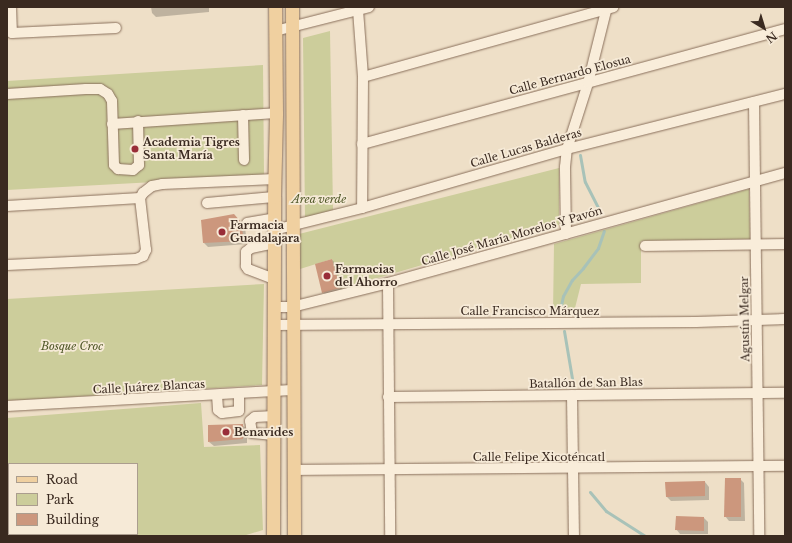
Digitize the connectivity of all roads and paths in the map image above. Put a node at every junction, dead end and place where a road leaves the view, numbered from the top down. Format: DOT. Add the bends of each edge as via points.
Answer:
graph roads {
  1 [pos="11,7"];
  2 [pos="275,7"];
  3 [pos="292,7"];
  4 [pos="369,7"];
  5 [pos="609,8"];
  6 [pos="358,10"];
  7 [pos="292,27"];
  8 [pos="116,28"];
  9 [pos="785,29"];
  10 [pos="275,32"];
  11 [pos="363,77"];
  12 [pos="588,83"];
  13 [pos="7,94"];
  14 [pos="785,94"];
  15 [pos="754,102"];
  16 [pos="276,113"];
  17 [pos="243,115"];
  18 [pos="138,121"];
  19 [pos="112,124"];
  20 [pos="362,144"];
  21 [pos="567,149"];
  22 [pos="244,160"];
  23 [pos="785,173"];
  24 [pos="275,179"];
  25 [pos="755,181"];
  26 [pos="274,197"];
  27 [pos="140,198"];
  28 [pos="207,203"];
  29 [pos="7,206"];
  30 [pos="362,208"];
  31 [pos="247,223"];
  32 [pos="293,226"];
  33 [pos="274,231"];
  34 [pos="566,234"];
  35 [pos="756,244"];
  36 [pos="785,244"];
  37 [pos="645,246"];
  38 [pos="7,265"];
  39 [pos="274,278"];
  40 [pos="388,283"];
  41 [pos="274,307"];
  42 [pos="292,307"];
  43 [pos="757,319"];
  44 [pos="785,319"];
  45 [pos="388,324"];
  46 [pos="274,325"];
  47 [pos="292,325"];
  48 [pos="292,390"];
  49 [pos="274,392"];
  50 [pos="758,393"];
  51 [pos="785,393"];
  52 [pos="239,394"];
  53 [pos="217,395"];
  54 [pos="572,395"];
  55 [pos="388,398"];
  56 [pos="7,406"];
  57 [pos="274,416"];
  58 [pos="274,435"];
  59 [pos="785,466"];
  60 [pos="758,467"];
  61 [pos="574,468"];
  62 [pos="388,469"];
  63 [pos="293,470"];
  64 [pos="273,536"];
  65 [pos="294,536"];
  66 [pos="390,536"];
  67 [pos="574,536"];
  68 [pos="759,536"];
  1 -- 8 [label="street" via="12,33"];
  2 -- 10 [label="main road"];
  3 -- 7 [label="main road"];
  4 -- 6 [label="street"];
  5 -- 11 [label="street"];
  5 -- 12 [label="street"];
  6 -- 7 [label="street"];
  6 -- 11 [label="street"];
  7 -- 10 [label="street"];
  7 -- 32 [label="main road"];
  9 -- 12 [label="street, Calle Bernardo Elosua"];
  10 -- 16 [label="main road"];
  11 -- 20 [label="street"];
  12 -- 20 [label="street, Calle Bernardo Elosua"];
  12 -- 21 [label="street"];
  13 -- 19 [label="street" via="100,90 108,94 112,101"];
  14 -- 15 [label="street, Calle Lucas Balderas"];
  15 -- 21 [label="street, Calle Lucas Balderas"];
  15 -- 25 [label="street, Agustín Melgar"];
  16 -- 17 [label="street"];
  16 -- 24 [label="main road"];
  17 -- 18 [label="street"];
  17 -- 22 [label="street"];
  18 -- 19 [label="street"];
  18 -- 19 [label="street" via="139,165 133,170 118,169 114,166"];
  20 -- 30 [label="street"];
  21 -- 30 [label="street, Calle Lucas Balderas"];
  21 -- 34 [label="street" via="564,167"];
  23 -- 25 [label="street, Calle José María Morelos Y Pavón"];
  24 -- 26 [label="main road"];
  24 -- 27 [label="street" via="162,184 148,189"];
  25 -- 34 [label="street, Calle José María Morelos Y Pavón"];
  25 -- 35 [label="street, Agustín Melgar"];
  26 -- 28 [label="street"];
  26 -- 33 [label="main road"];
  27 -- 29 [label="street"];
  27 -- 38 [label="street" via="146,250 141,257"];
  30 -- 32 [label="street, Calle Lucas Balderas"];
  31 -- 33 [label="street"];
  32 -- 33 [label="street, Calle Lucas Balderas"];
  32 -- 42 [label="main road"];
  33 -- 39 [label="main road"];
  33 -- 39 [label="street" via="246,252 248,269"];
  34 -- 40 [label="street, Calle José María Morelos Y Pavón"];
  35 -- 36 [label="street"];
  35 -- 37 [label="street"];
  35 -- 43 [label="street, Agustín Melgar"];
  39 -- 41 [label="main road"];
  40 -- 42 [label="street, Calle José María Morelos Y Pavón"];
  40 -- 45 [label="street"];
  41 -- 42 [label="street, Calle José María Morelos Y Pavón"];
  41 -- 46 [label="main road"];
  42 -- 47 [label="main road"];
  43 -- 44 [label="street, Calle Francisco Márquez"];
  43 -- 45 [label="street, Calle Francisco Márquez" via="696,322"];
  43 -- 50 [label="street, Agustín Melgar"];
  45 -- 47 [label="street, Calle Francisco Márquez"];
  45 -- 55 [label="street"];
  46 -- 47 [label="street, Calle Francisco Márquez"];
  46 -- 49 [label="main road"];
  47 -- 48 [label="main road"];
  48 -- 49 [label="street, Calle Juárez Blancas"];
  48 -- 63 [label="main road"];
  49 -- 52 [label="street, Calle Juárez Blancas"];
  49 -- 57 [label="main road"];
  50 -- 51 [label="street, Batallón de San Blas"];
  50 -- 54 [label="street, Batallón de San Blas"];
  50 -- 60 [label="street, Agustín Melgar"];
  52 -- 53 [label="street, Calle Juárez Blancas"];
  52 -- 53 [label="street" via="240,408 237,412 220,412"];
  53 -- 56 [label="street, Calle Juárez Blancas"];
  54 -- 55 [label="street, Batallón de San Blas"];
  54 -- 61 [label="street"];
  55 -- 62 [label="street"];
  57 -- 58 [label="main road"];
  57 -- 58 [label="street" via="255,417 250,421 252,433"];
  58 -- 64 [label="main road"];
  59 -- 60 [label="street, Calle Felipe Xicoténcatl"];
  60 -- 61 [label="street, Calle Felipe Xicoténcatl"];
  60 -- 68 [label="street, Agustín Melgar"];
  61 -- 62 [label="street, Calle Felipe Xicoténcatl"];
  61 -- 67 [label="street"];
  62 -- 63 [label="street, Calle Felipe Xicoténcatl"];
  62 -- 66 [label="street"];
  63 -- 65 [label="main road"];
}
